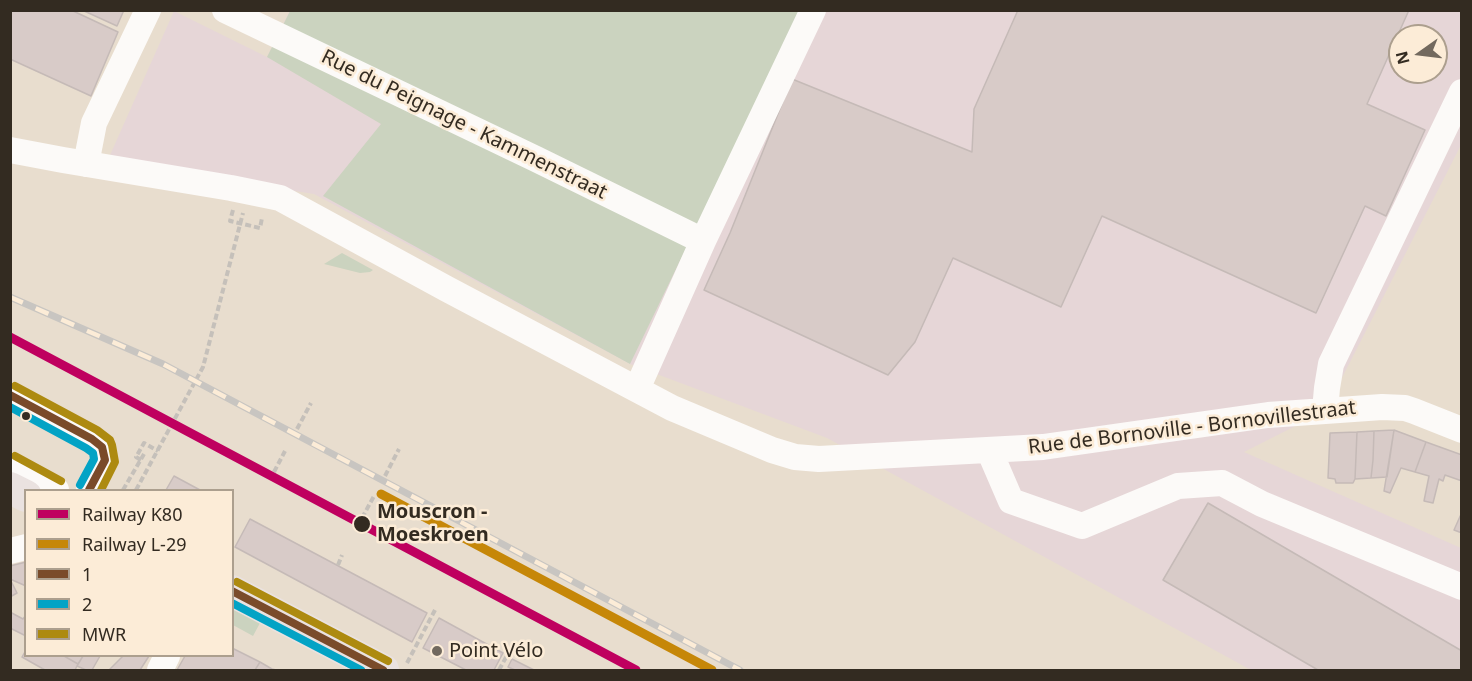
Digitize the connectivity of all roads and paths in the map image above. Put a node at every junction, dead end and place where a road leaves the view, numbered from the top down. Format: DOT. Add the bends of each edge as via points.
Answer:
graph roads {
  1 [pos="148,10"];
  2 [pos="225,10"];
  3 [pos="813,10"];
  4 [pos="1461,92"];
  5 [pos="10,150"];
  6 [pos="86,164"];
  7 [pos="229,210"];
  8 [pos="243,213"];
  9 [pos="230,221"];
  10 [pos="703,241"];
  11 [pos="637,389"];
  12 [pos="10,395"];
  13 [pos="311,403"];
  14 [pos="1325,411"];
  15 [pos="297,429"];
  16 [pos="1461,430"];
  17 [pos="399,449"];
  18 [pos="989,450"];
  19 [pos="159,451"];
  20 [pos="285,451"];
  21 [pos="144,454"];
  22 [pos="141,460"];
  23 [pos="10,465"];
  24 [pos="274,472"];
  25 [pos="385,476"];
  26 [pos="10,488"];
  27 [pos="54,489"];
  28 [pos="90,489"];
  29 [pos="124,489"];
  30 [pos="137,489"];
  31 [pos="24,495"];
  32 [pos="374,496"];
  33 [pos="362,518"];
  34 [pos="342,555"];
  35 [pos="338,565"];
  36 [pos="1461,586"];
  37 [pos="234,592"];
  38 [pos="435,610"];
  39 [pos="510,650"];
  40 [pos="383,670"];
  41 [pos="403,670"];
  42 [pos="499,670"];
  1 -- 6 [label="street" via="94,123"];
  2 -- 10 [label="street, Rue du Peignage - Kammenstraat"];
  3 -- 10 [label="street"];
  4 -- 14 [label="street" via="1331,364"];
  5 -- 6 [label="street, Rue de Bornoville - Bornovillestraat"];
  6 -- 11 [label="street, Rue de Bornoville - Bornovillestraat" via="280,198"];
  7 -- 8 [label="path"];
  8 -- 9 [label="path" via="262,218 260,228"];
  8 -- 19 [label="path" via="203,367"];
  10 -- 11 [label="street"];
  11 -- 18 [label="street, Rue de Bornoville - Bornovillestraat" via="713,426 795,457"];
  12 -- 28 [label="street" via="102,447 105,460"];
  13 -- 15 [label="path"];
  14 -- 16 [label="street, Rue de Bornoville - Bornovillestraat" via="1405,408"];
  14 -- 18 [label="street, Rue de Bornoville - Bornovillestraat" via="1042,447"];
  17 -- 25 [label="path"];
  18 -- 36 [label="street" via="1011,501 1082,526 1179,486 1222,483 1262,504"];
  19 -- 22 [label="path" via="144,444 136,458"];
  19 -- 30 [label="path"];
  20 -- 24 [label="path"];
  21 -- 22 [label="path"];
  22 -- 29 [label="path"];
  23 -- 27 [label="street"];
  26 -- 31 [label="main road"];
  32 -- 33 [label="path"];
  34 -- 35 [label="path"];
  37 -- 40 [label="main road"];
  38 -- 41 [label="path"];
  39 -- 42 [label="path"];
}
